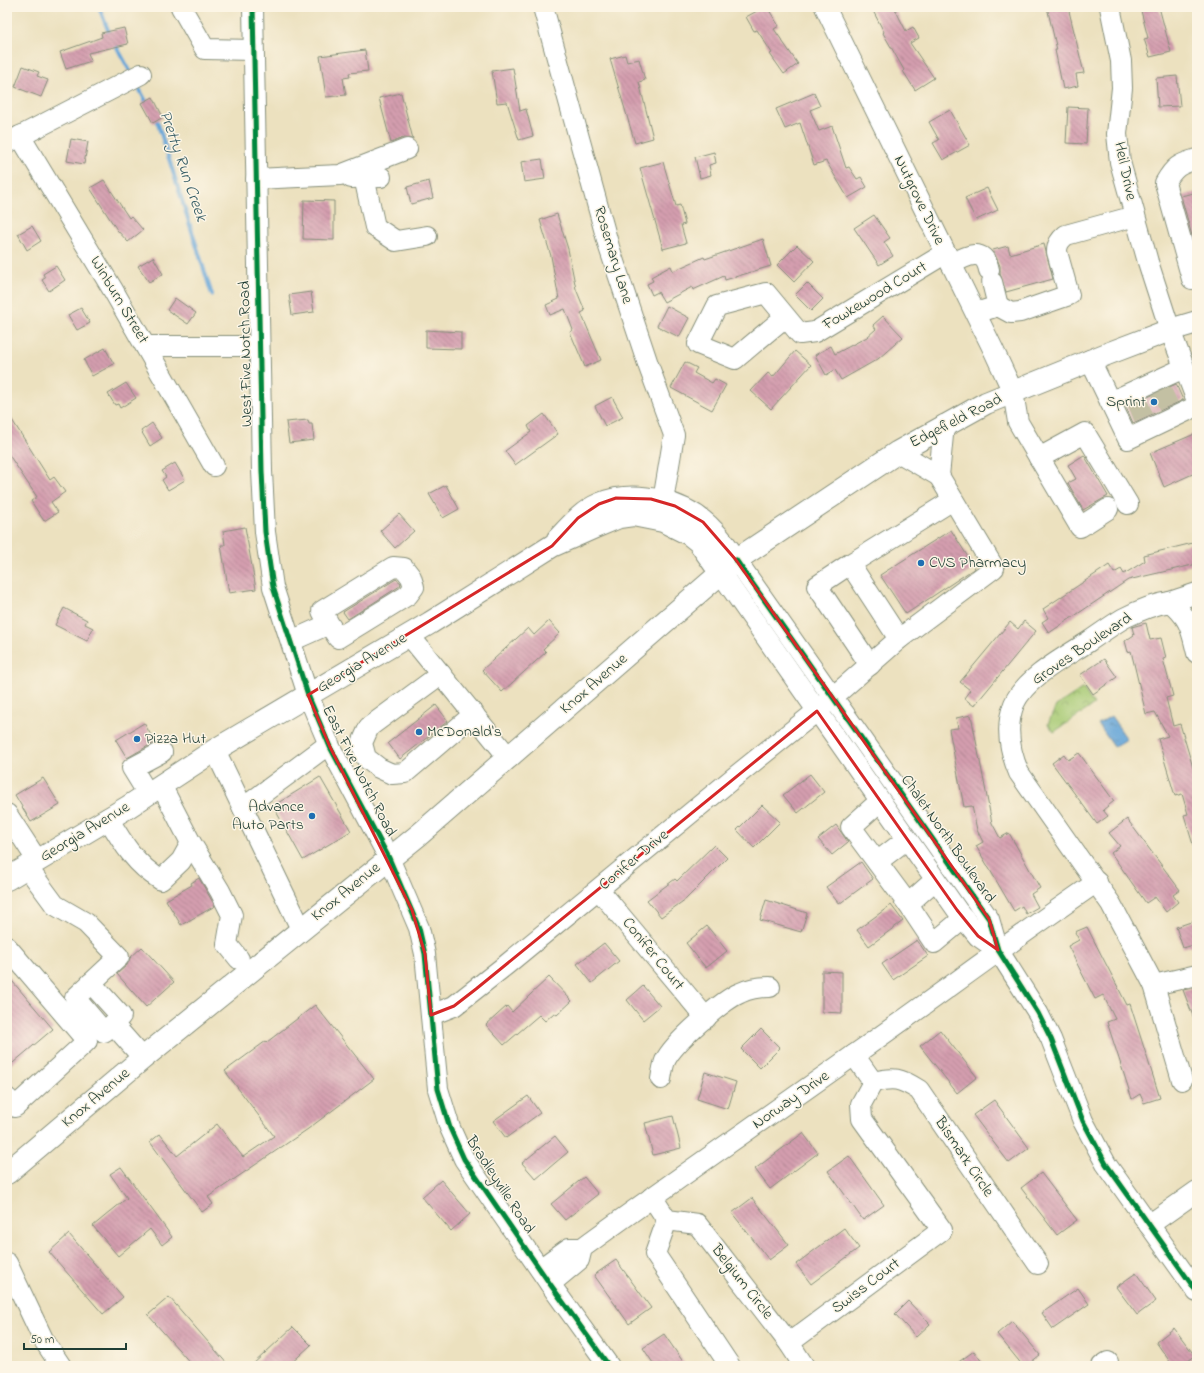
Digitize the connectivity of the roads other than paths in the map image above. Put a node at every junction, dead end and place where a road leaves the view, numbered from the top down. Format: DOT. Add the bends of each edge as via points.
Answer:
graph roads {
  1 [pos="181,7"];
  2 [pos="253,7"];
  3 [pos="543,7"];
  4 [pos="825,7"];
  5 [pos="1110,7"];
  6 [pos="253,50"];
  7 [pos="141,74"];
  8 [pos="14,140"];
  9 [pos="407,149"];
  10 [pos="1197,159"];
  11 [pos="340,174"];
  12 [pos="256,179"];
  13 [pos="1135,216"];
  14 [pos="427,236"];
  15 [pos="949,259"];
  16 [pos="1197,277"];
  17 [pos="998,306"];
  18 [pos="976,313"];
  19 [pos="786,316"];
  20 [pos="1197,322"];
  21 [pos="1170,330"];
  22 [pos="146,346"];
  23 [pos="259,346"];
  24 [pos="1090,360"];
  25 [pos="1184,368"];
  26 [pos="1012,392"];
  27 [pos="1197,401"];
  28 [pos="1110,402"];
  29 [pos="1197,406"];
  30 [pos="944,425"];
  31 [pos="898,452"];
  32 [pos="1039,458"];
  33 [pos="214,466"];
  34 [pos="939,476"];
  35 [pos="952,500"];
  36 [pos="663,501"];
  37 [pos="1128,504"];
  38 [pos="1108,510"];
  39 [pos="552,546"];
  40 [pos="850,564"];
  41 [pos="728,566"];
  42 [pos="1197,593"];
  43 [pos="1170,602"];
  44 [pos="329,624"];
  45 [pos="409,635"];
  46 [pos="899,639"];
  47 [pos="291,641"];
  48 [pos="1197,653"];
  49 [pos="870,665"];
  50 [pos="441,674"];
  51 [pos="308,695"];
  52 [pos="832,698"];
  53 [pos="817,711"];
  54 [pos="474,714"];
  55 [pos="329,744"];
  56 [pos="215,750"];
  57 [pos="162,752"];
  58 [pos="509,758"];
  59 [pos="306,767"];
  60 [pos="345,773"];
  61 [pos="155,789"];
  62 [pos="880,801"];
  63 [pos="243,808"];
  64 [pos="7,814"];
  65 [pos="108,818"];
  66 [pos="906,839"];
  67 [pos="191,843"];
  68 [pos="389,858"];
  69 [pos="877,862"];
  70 [pos="32,863"];
  71 [pos="7,879"];
  72 [pos="935,880"];
  73 [pos="1097,882"];
  74 [pos="599,890"];
  75 [pos="908,904"];
  76 [pos="964,918"];
  77 [pos="301,929"];
  78 [pos="7,947"];
  79 [pos="998,950"];
  80 [pos="239,959"];
  81 [pos="1197,976"];
  82 [pos="1154,985"];
  83 [pos="770,987"];
  84 [pos="431,1015"];
  85 [pos="706,1018"];
  86 [pos="854,1055"];
  87 [pos="143,1058"];
  88 [pos="661,1079"];
  89 [pos="1182,1080"];
  90 [pos="873,1082"];
  91 [pos="7,1098"];
  92 [pos="7,1173"];
  93 [pos="1197,1190"];
  94 [pos="652,1197"];
  95 [pos="667,1220"];
  96 [pos="1148,1225"];
  97 [pos="7,1264"];
  98 [pos="1038,1264"];
  99 [pos="545,1277"];
  100 [pos="1197,1292"];
  101 [pos="790,1343"];
  102 [pos="61,1366"];
  103 [pos="609,1366"];
  104 [pos="730,1366"];
  105 [pos="804,1366"];
  1 -- 6 [label="street" via="205,49"];
  2 -- 6 [label="street, West Five Notch Road"];
  3 -- 36 [label="street, Rosemary Lane" via="609,247 674,435"];
  4 -- 15 [label="street, Nutgrove Drive"];
  5 -- 13 [label="street, Heil Drive" via="1121,61 1122,88 1118,141 1120,162"];
  6 -- 12 [label="street, West Five Notch Road"];
  7 -- 8 [label="street"];
  8 -- 22 [label="street, Winburn Street"];
  9 -- 11 [label="street"];
  10 -- 16 [label="street" via="1172,169 1165,183 1192,279"];
  11 -- 12 [label="street"];
  11 -- 14 [label="street" via="351,178 373,177 375,228 396,241"];
  12 -- 23 [label="street, West Five Notch Road"];
  13 -- 17 [label="street" via="1066,235 1061,239 1057,247 1069,295 1020,312 1012,312"];
  13 -- 21 [label="street, Heil Drive"];
  15 -- 17 [label="street" via="971,255 983,258 988,263"];
  15 -- 18 [label="street, Nutgrove Drive"];
  15 -- 19 [label="street, Fowkewood Court" via="816,332 800,334"];
  17 -- 18 [label="street"];
  18 -- 26 [label="street, Nutgrove Drive"];
  20 -- 21 [label="main road, Edgefield Road"];
  21 -- 24 [label="main road, Edgefield Road"];
  21 -- 25 [label="street, Heil Drive"];
  22 -- 23 [label="street"];
  22 -- 33 [label="street, Winburn Street"];
  23 -- 47 [label="street, West Five Notch Road" via="265,532 273,587"];
  24 -- 26 [label="main road, Edgefield Road"];
  24 -- 28 [label="street"];
  25 -- 27 [label="street, Heil Drive"];
  25 -- 28 [label="street" via="1158,385 1134,396"];
  26 -- 30 [label="main road, Edgefield Road"];
  26 -- 32 [label="street, Nutgrove Drive" via="1018,422"];
  28 -- 29 [label="street" via="1128,439 1146,424 1171,412"];
  30 -- 31 [label="main road, Edgefield Road"];
  30 -- 34 [label="street"];
  31 -- 34 [label="street"];
  31 -- 41 [label="main road, Edgefield Road"];
  32 -- 37 [label="street" via="1086,433"];
  32 -- 38 [label="street, Nutgrove Drive" via="1080,527"];
  34 -- 35 [label="street"];
  35 -- 40 [label="street"];
  35 -- 46 [label="street, Conifer Drive" via="994,568"];
  36 -- 39 [label="main road, Georgia Avenue" via="627,497 599,504 578,518"];
  36 -- 41 [label="main road, Georgia Avenue" via="713,530"];
  39 -- 41 [label="main road, Georgia Avenue" via="619,517 640,516 663,521 690,534"];
  39 -- 45 [label="main road, Georgia Avenue"];
  40 -- 46 [label="street"];
  40 -- 49 [label="street" via="817,586"];
  41 -- 52 [label="street, Chalet North Boulevard"];
  41 -- 53 [label="street, Chalet North Boulevard"];
  41 -- 58 [label="main road, Knox Avenue"];
  42 -- 43 [label="street, Groves Boulevard"];
  43 -- 48 [label="street" via="1188,621"];
  43 -- 73 [label="street, Groves Boulevard" via="1159,603 1124,618 1037,676 1023,690 1014,705 1009,740 1012,757 1019,773"];
  44 -- 47 [label="street"];
  45 -- 50 [label="street"];
  45 -- 51 [label="main road, Georgia Avenue"];
  46 -- 49 [label="street, Conifer Drive"];
  47 -- 51 [label="street, West Five Notch Road"];
  49 -- 52 [label="street, Conifer Drive"];
  50 -- 54 [label="street"];
  50 -- 54 [label="street" via="368,727 362,743 366,758 392,774 405,773"];
  51 -- 55 [label="street, East Five Notch Road"];
  51 -- 56 [label="main road, Georgia Avenue"];
  52 -- 53 [label="street, Conifer Drive"];
  52 -- 79 [label="street, Chalet North Boulevard" via="989,919"];
  53 -- 62 [label="street, Chalet North Boulevard"];
  53 -- 74 [label="street, Conifer Drive"];
  54 -- 58 [label="street"];
  55 -- 59 [label="street"];
  55 -- 60 [label="street, East Five Notch Road"];
  56 -- 61 [label="main road, Georgia Avenue"];
  56 -- 63 [label="street"];
  57 -- 61 [label="street" via="132,768"];
  58 -- 68 [label="main road, Knox Avenue"];
  59 -- 60 [label="street"];
  59 -- 63 [label="street"];
  60 -- 68 [label="street, East Five Notch Road"];
  61 -- 65 [label="main road, Georgia Avenue"];
  61 -- 67 [label="street"];
  62 -- 66 [label="street, Chalet North Boulevard"];
  62 -- 69 [label="street" via="851,826"];
  63 -- 77 [label="street"];
  64 -- 70 [label="street"];
  65 -- 67 [label="street" via="125,848 149,873 161,880 181,862"];
  65 -- 70 [label="main road, Georgia Avenue"];
  66 -- 69 [label="street"];
  66 -- 72 [label="street, Chalet North Boulevard"];
  67 -- 80 [label="street" via="232,914 227,944"];
  68 -- 77 [label="main road, Knox Avenue"];
  68 -- 84 [label="street, Bradleyville Road" via="419,928"];
  69 -- 75 [label="street"];
  70 -- 71 [label="main road, Georgia Avenue"];
  70 -- 87 [label="street" via="55,905 86,923 119,957 74,998 104,1032 113,1024"];
  72 -- 75 [label="street"];
  72 -- 76 [label="street, Chalet North Boulevard"];
  73 -- 79 [label="street"];
  73 -- 82 [label="street, Groves Boulevard"];
  74 -- 84 [label="street, Conifer Drive" via="454,1006"];
  74 -- 85 [label="street, Conifer Court"];
  75 -- 76 [label="street" via="934,944"];
  76 -- 79 [label="street, Chalet North Boulevard" via="978,936"];
  77 -- 87 [label="main road, Knox Avenue"];
  78 -- 91 [label="street" via="87,1041 15,1107"];
  79 -- 86 [label="street, Norway Drive"];
  79 -- 96 [label="street, Chalet North Boulevard" via="1051,1039 1083,1121 1106,1164"];
  81 -- 82 [label="street"];
  82 -- 89 [label="street, Groves Boulevard"];
  83 -- 85 [label="street" via="740,993"];
  84 -- 99 [label="street, Bradleyville Road" via="438,1089 450,1128 464,1159"];
  85 -- 88 [label="street" via="670,1052"];
  86 -- 90 [label="street"];
  86 -- 94 [label="street, Norway Drive"];
  87 -- 92 [label="main road, Knox Avenue"];
  90 -- 98 [label="street, Bismark Circle" via="891,1078 905,1081 919,1090"];
  90 -- 101 [label="street, Swiss Court" via="861,1104 862,1119 942,1230"];
  93 -- 96 [label="street"];
  94 -- 95 [label="street"];
  94 -- 99 [label="street, Norway Drive" via="582,1248 569,1248"];
  95 -- 101 [label="street, Belgium Circle" via="697,1224"];
  95 -- 104 [label="street" via="655,1254"];
  96 -- 100 [label="street, Chalet North Boulevard"];
  97 -- 102 [label="street" via="43,1339"];
  99 -- 103 [label="street, Bradleyville Road"];
  101 -- 105 [label="street, Belgium Circle"];
}
